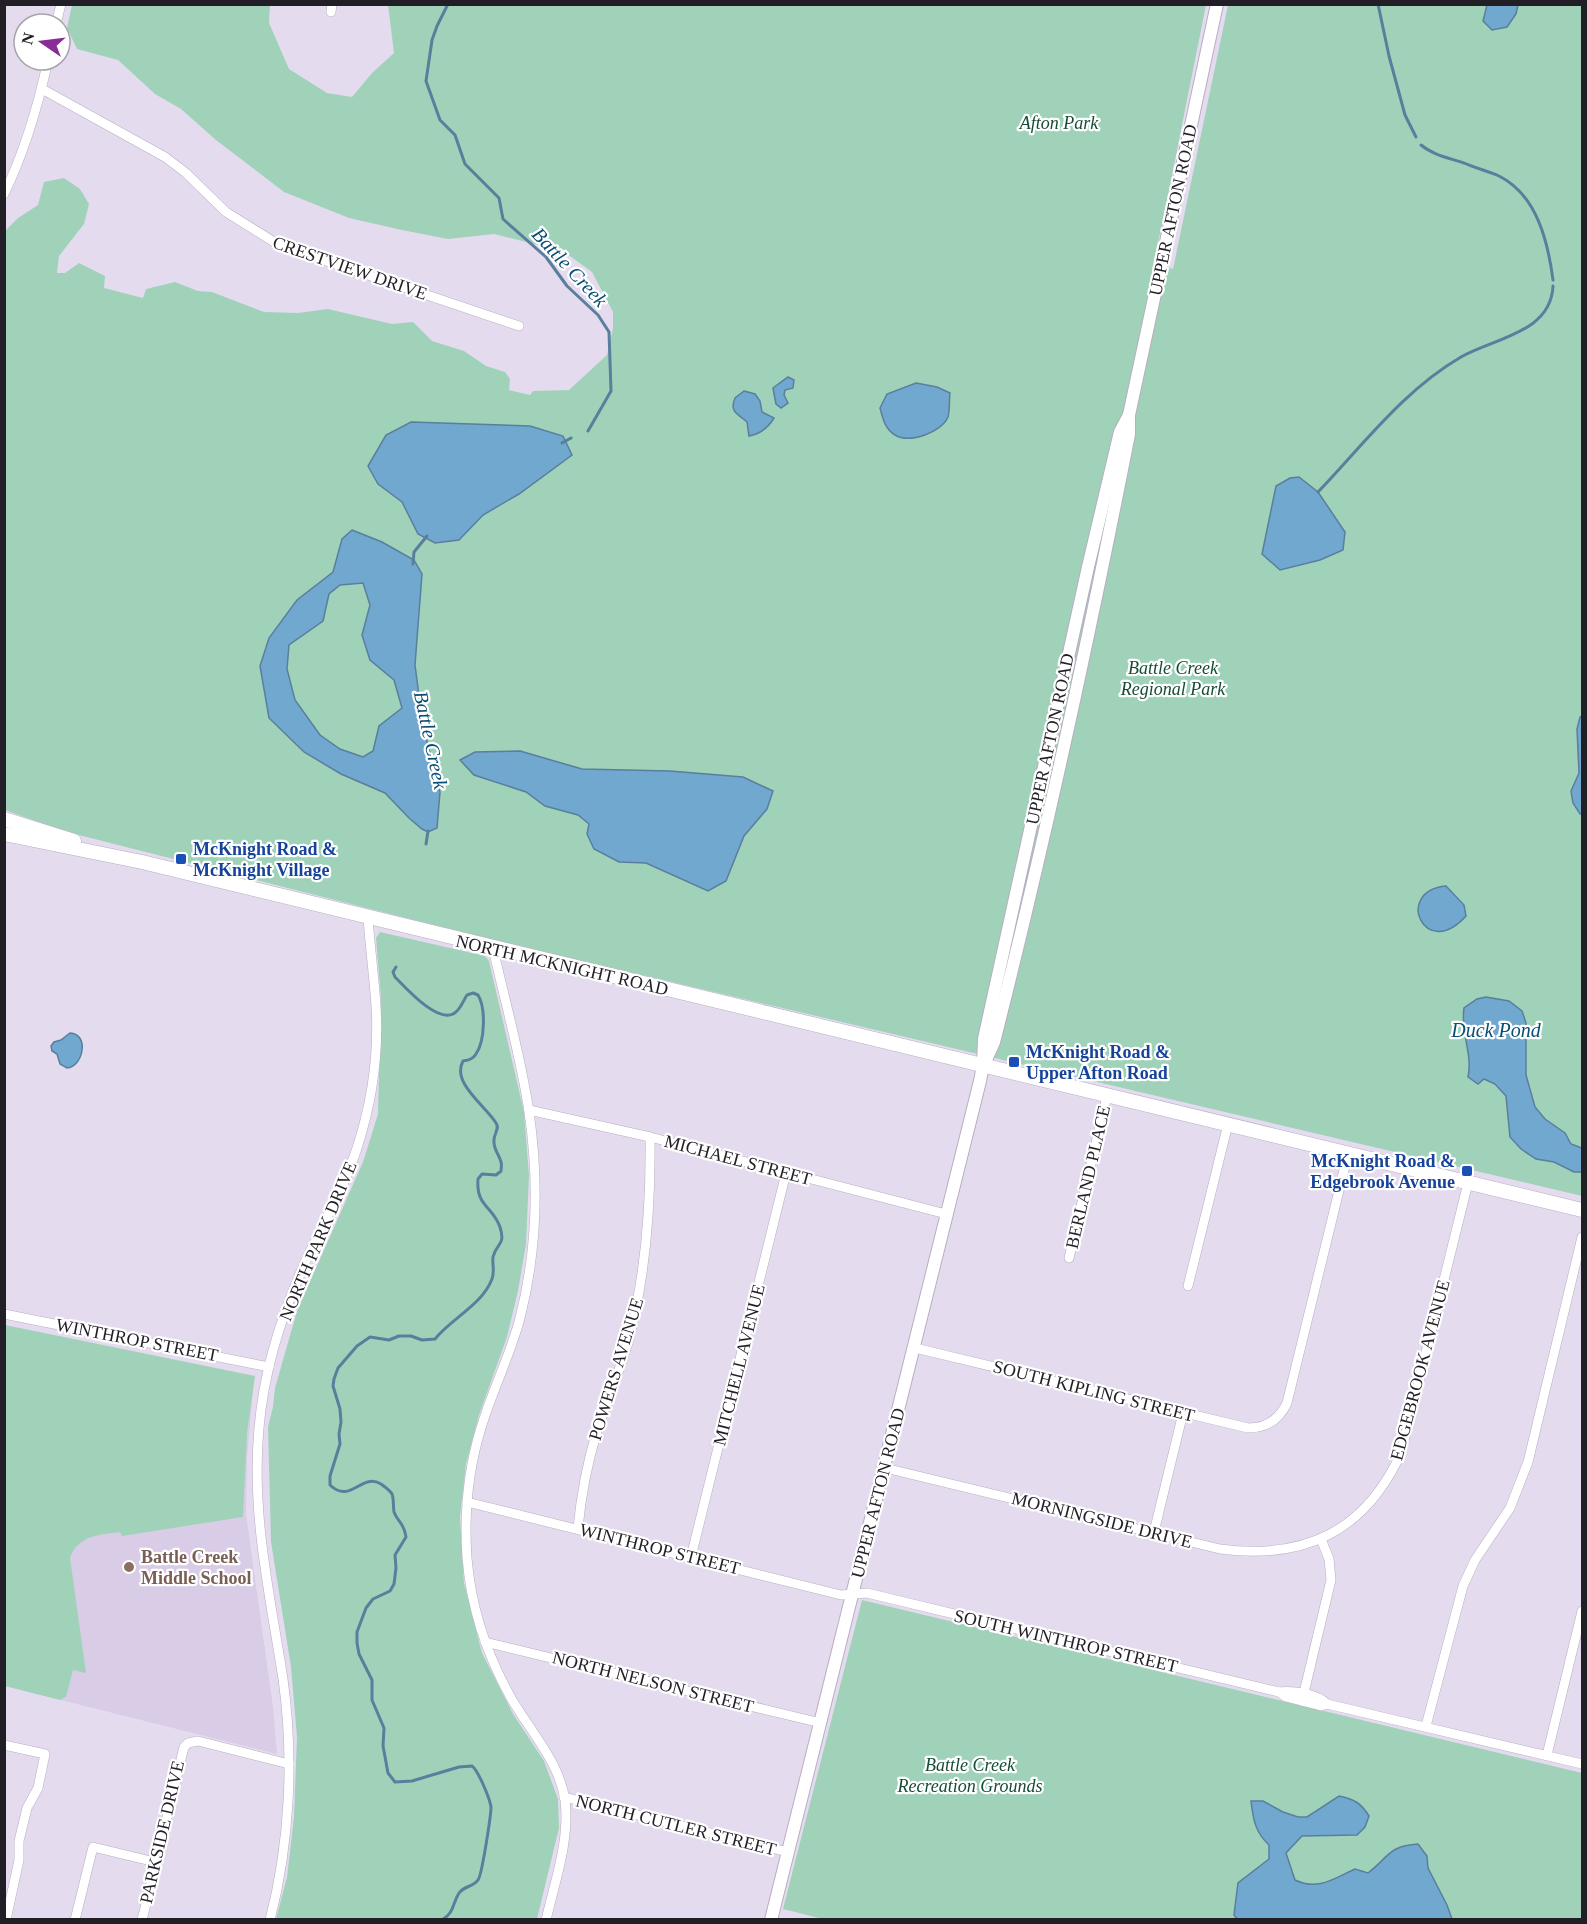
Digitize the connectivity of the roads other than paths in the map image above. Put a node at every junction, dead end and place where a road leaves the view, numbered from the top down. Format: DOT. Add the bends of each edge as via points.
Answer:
graph roads {
  1 [pos="1217,4"];
  2 [pos="46,72"];
  3 [pos="42,89"];
  4 [pos="4,194"];
  5 [pos="519,326"];
  6 [pos="4,819"];
  7 [pos="4,834"];
  8 [pos="142,862"];
  9 [pos="368,918"];
  10 [pos="493,948"];
  11 [pos="983,1065"];
  12 [pos="1107,1096"];
  13 [pos="529,1110"];
  14 [pos="1228,1124"];
  15 [pos="650,1137"];
  16 [pos="1348,1154"];
  17 [pos="786,1173"];
  18 [pos="1468,1183"];
  19 [pos="1582,1210"];
  20 [pos="946,1214"];
  21 [pos="1582,1237"];
  22 [pos="1069,1258"];
  23 [pos="1188,1286"];
  24 [pos="4,1314"];
  25 [pos="915,1348"];
  26 [pos="269,1367"];
  27 [pos="1184,1413"];
  28 [pos="885,1468"];
  29 [pos="467,1502"];
  30 [pos="578,1528"];
  31 [pos="1154,1532"];
  32 [pos="1321,1539"];
  33 [pos="691,1557"];
  34 [pos="853,1594"];
  35 [pos="1582,1611"];
  36 [pos="485,1642"];
  37 [pos="1303,1698"];
  38 [pos="821,1723"];
  39 [pos="1426,1726"];
  40 [pos="4,1745"];
  41 [pos="1547,1755"];
  42 [pos="289,1764"];
  43 [pos="1582,1764"];
  44 [pos="564,1797"];
  45 [pos="788,1852"];
  46 [pos="155,1862"];
  47 [pos="6,1920"];
  48 [pos="75,1920"];
  49 [pos="142,1920"];
  50 [pos="270,1920"];
  51 [pos="546,1920"];
  52 [pos="771,1920"];
  1 -- 11 [label="street, UPPER AFTON ROAD" via="1129,415 1120,432 1088,567 984,1039"];
  2 -- 3 [label="street"];
  3 -- 4 [label="street" via="19,162"];
  3 -- 5 [label="street, CRESTVIEW DRIVE" via="165,157 226,212 279,245"];
  6 -- 8 [label="main road"];
  7 -- 8 [label="main road"];
  8 -- 9 [label="main road, NORTH MCKNIGHT ROAD"];
  9 -- 10 [label="main road, NORTH MCKNIGHT ROAD"];
  9 -- 26 [label="street, NORTH PARK DRIVE" via="376,1006 372,1092 350,1169 297,1281"];
  10 -- 11 [label="main road, NORTH MCKNIGHT ROAD"];
  10 -- 13 [label="street"];
  11 -- 12 [label="main road, NORTH MCKNIGHT ROAD"];
  11 -- 20 [label="street, UPPER AFTON ROAD"];
  12 -- 14 [label="main road, NORTH MCKNIGHT ROAD"];
  12 -- 22 [label="street, BERLAND PLACE"];
  13 -- 15 [label="street, MICHAEL STREET"];
  13 -- 29 [label="street" via="535,1218 526,1286 520,1317 473,1456"];
  14 -- 16 [label="main road, NORTH MCKNIGHT ROAD"];
  14 -- 23 [label="street"];
  15 -- 17 [label="street, MICHAEL STREET"];
  15 -- 30 [label="street, POWERS AVENUE" via="650,1209 643,1278 627,1345 596,1434"];
  16 -- 18 [label="main road, NORTH MCKNIGHT ROAD"];
  16 -- 27 [label="street, SOUTH KIPLING STREET" via="1287,1404 1280,1416 1258,1428 1248,1428"];
  17 -- 20 [label="street, MICHAEL STREET"];
  17 -- 33 [label="street, MITCHELL AVENUE"];
  18 -- 19 [label="main road, NORTH MCKNIGHT ROAD"];
  18 -- 32 [label="street, EDGEBROOK AVENUE" via="1401,1453 1374,1498 1342,1527"];
  20 -- 25 [label="street, UPPER AFTON ROAD"];
  21 -- 39 [label="street" via="1528,1462 1510,1508 1475,1560 1463,1586"];
  24 -- 26 [label="street, WINTHROP STREET"];
  25 -- 27 [label="street, SOUTH KIPLING STREET"];
  25 -- 28 [label="street, UPPER AFTON ROAD"];
  26 -- 42 [label="street, NORTH PARK DRIVE" via="256,1473 264,1570 283,1681"];
  27 -- 31 [label="street"];
  28 -- 31 [label="street, MORNINGSIDE DRIVE"];
  28 -- 34 [label="street, UPPER AFTON ROAD"];
  29 -- 30 [label="street, WINTHROP STREET"];
  29 -- 36 [label="street" via="470,1581"];
  30 -- 33 [label="street, WINTHROP STREET"];
  31 -- 32 [label="street, MORNINGSIDE DRIVE" via="1242,1551 1281,1550"];
  32 -- 37 [label="street" via="1329,1559 1331,1580"];
  33 -- 34 [label="street, WINTHROP STREET" via="841,1595"];
  34 -- 37 [label="street, SOUTH WINTHROP STREET" via="867,1593 1279,1692 1286,1697"];
  34 -- 38 [label="street, UPPER AFTON ROAD"];
  35 -- 41 [label="street"];
  36 -- 38 [label="street, NORTH NELSON STREET"];
  36 -- 44 [label="street" via="510,1696 554,1766"];
  37 -- 39 [label="street, SOUTH WINTHROP STREET" via="1321,1706 1327,1704"];
  38 -- 45 [label="street, UPPER AFTON ROAD"];
  39 -- 41 [label="street, SOUTH WINTHROP STREET"];
  40 -- 47 [label="street" via="45,1754 38,1788 27,1808 19,1841 19,1860"];
  41 -- 43 [label="street, SOUTH WINTHROP STREET"];
  42 -- 46 [label="street, PARKSIDE DRIVE" via="198,1742 188,1743 182,1751"];
  42 -- 50 [label="street, NORTH PARK DRIVE" via="284,1855"];
  44 -- 45 [label="street, NORTH CUTLER STREET"];
  44 -- 51 [label="street" via="566,1829"];
  45 -- 52 [label="street, UPPER AFTON ROAD"];
  46 -- 48 [label="street" via="93,1847"];
  46 -- 49 [label="street, PARKSIDE DRIVE"];
}
